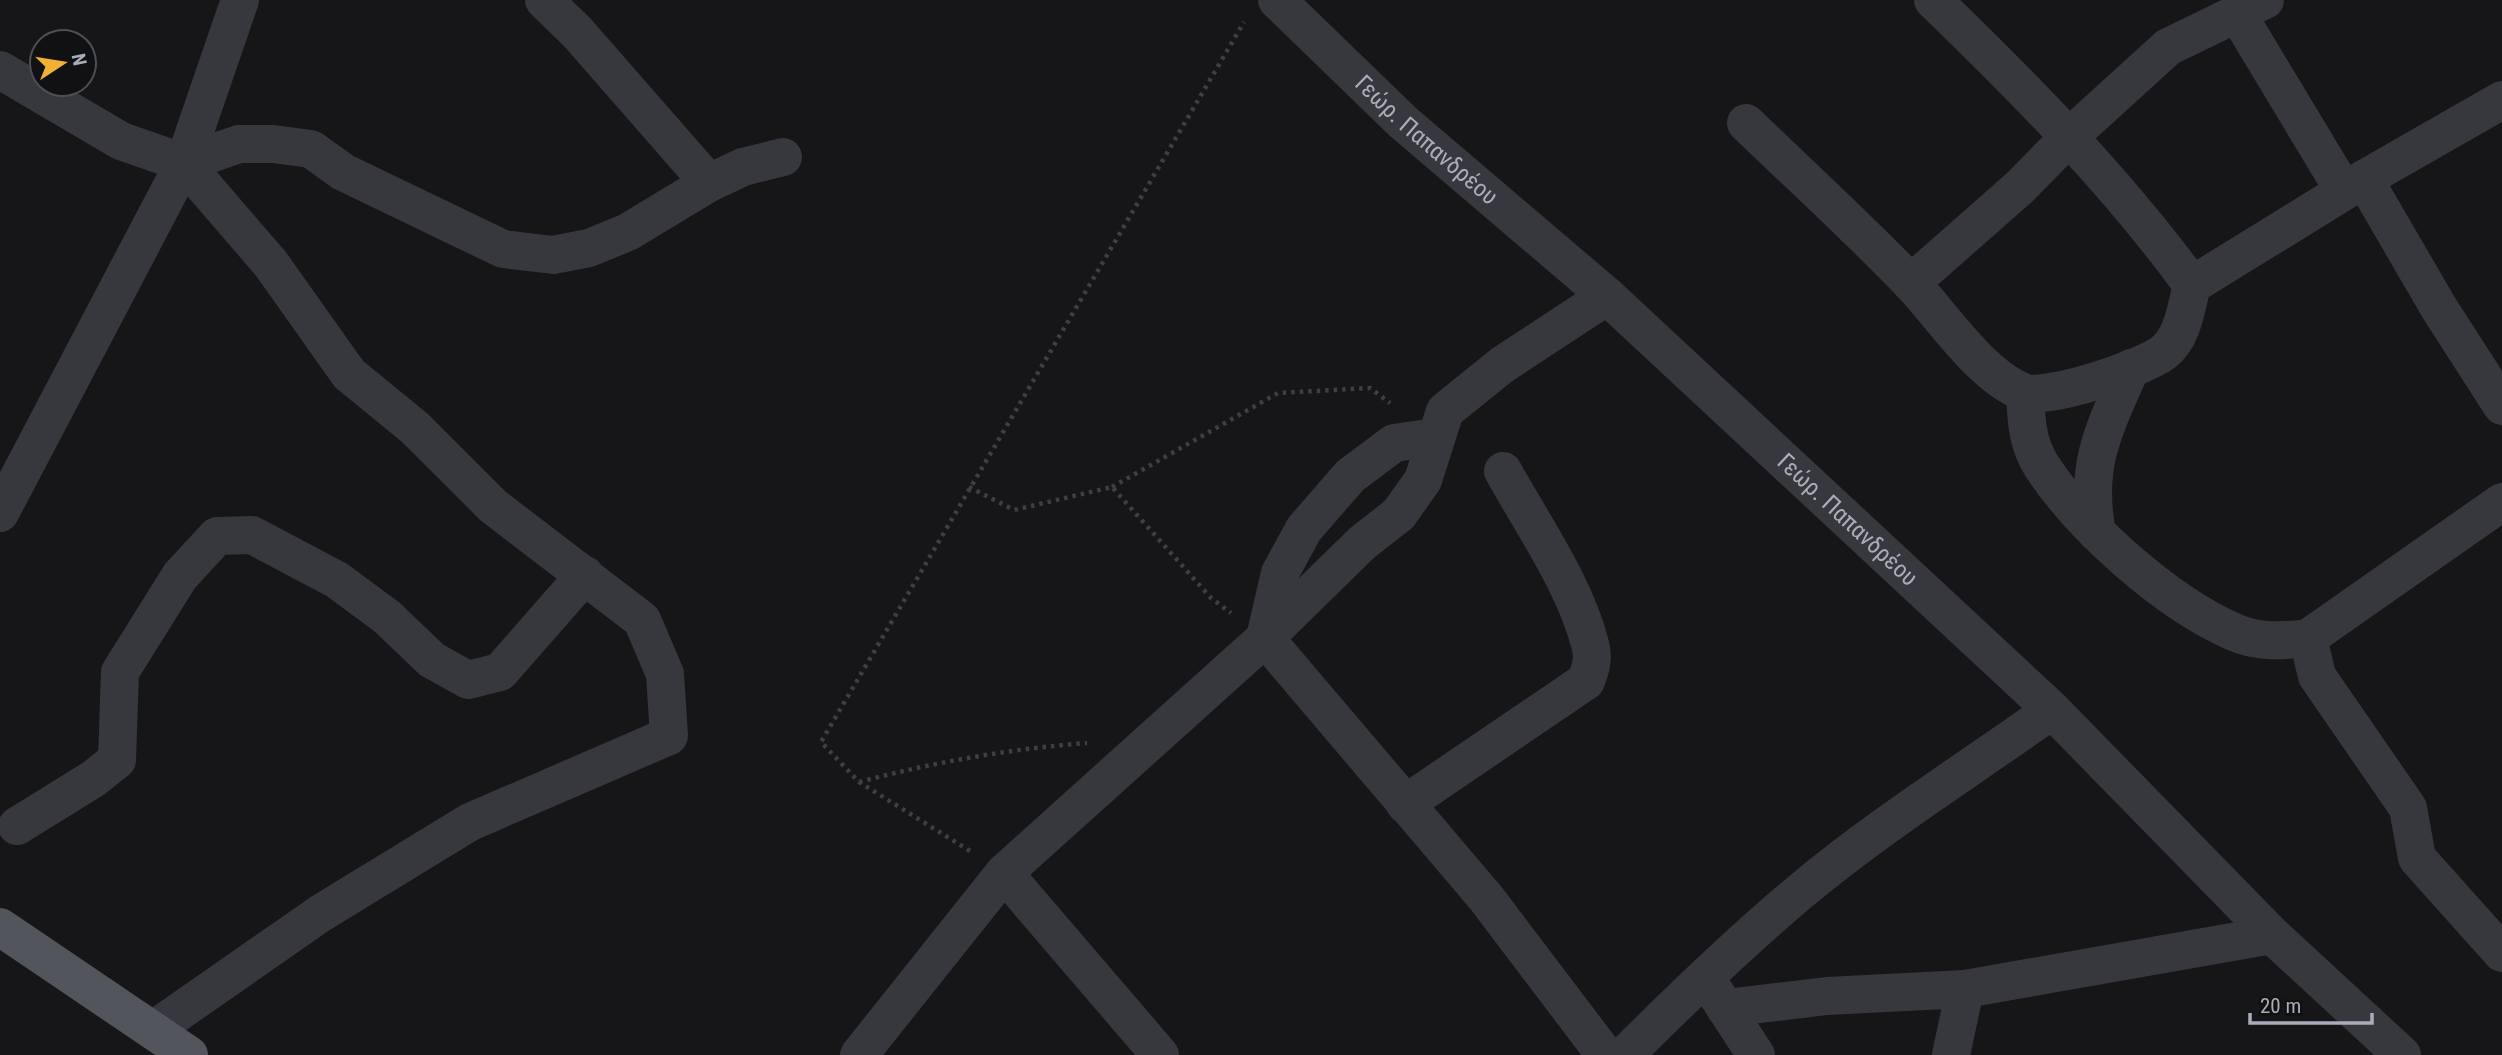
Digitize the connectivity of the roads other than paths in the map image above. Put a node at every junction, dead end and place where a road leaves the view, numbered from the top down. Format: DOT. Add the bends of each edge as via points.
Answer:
graph roads {
  1 [pos="240,0"];
  2 [pos="544,0"];
  3 [pos="1933,0"];
  4 [pos="1263,6"];
  5 [pos="2252,7"];
  6 [pos="0,70"];
  7 [pos="2502,100"];
  8 [pos="1746,123"];
  9 [pos="2068,138"];
  10 [pos="783,157"];
  11 [pos="184,163"];
  12 [pos="709,183"];
  13 [pos="2354,185"];
  14 [pos="1911,283"];
  15 [pos="2192,285"];
  16 [pos="1607,296"];
  17 [pos="2131,368"];
  18 [pos="2025,393"];
  19 [pos="2502,406"];
  20 [pos="1434,437"];
  21 [pos="1503,471"];
  22 [pos="2502,502"];
  23 [pos="0,513"];
  24 [pos="2097,533"];
  25 [pos="585,575"];
  26 [pos="1265,638"];
  27 [pos="2308,638"];
  28 [pos="2052,710"];
  29 [pos="1405,804"];
  30 [pos="17,826"];
  31 [pos="1004,873"];
  32 [pos="0,927"];
  33 [pos="2272,935"];
  34 [pos="2502,953"];
  35 [pos="1704,976"];
  36 [pos="1965,989"];
  37 [pos="1725,1008"];
  38 [pos="153,1030"];
  39 [pos="189,1055"];
  40 [pos="859,1055"];
  41 [pos="1160,1055"];
  42 [pos="1605,1055"];
  43 [pos="1625,1055"];
  44 [pos="1756,1055"];
  45 [pos="1951,1055"];
  46 [pos="2402,1055"];
  1 -- 11 [label="street"];
  2 -- 12 [label="street"];
  3 -- 9 [label="street"];
  4 -- 16 [label="street, Γεώρ. Παπανδρέου"];
  5 -- 9 [label="street" via="2168,47"];
  5 -- 13 [label="street"];
  6 -- 11 [label="street" via="121,141"];
  7 -- 13 [label="street"];
  8 -- 14 [label="street"];
  9 -- 14 [label="street"];
  9 -- 15 [label="street"];
  10 -- 12 [label="street" via="743,167"];
  11 -- 12 [label="street" via="239,144 311,149 343,172 503,249 553,255 589,248 628,232"];
  11 -- 23 [label="street"];
  11 -- 25 [label="street" via="271,264 349,374 415,428 494,506"];
  13 -- 15 [label="street"];
  13 -- 19 [label="street"];
  14 -- 18 [label="street" via="1981,362"];
  15 -- 17 [label="street" via="2179,333 2164,352"];
  16 -- 20 [label="street" via="1464,394 1445,411"];
  16 -- 28 [label="street, Γεώρ. Παπανδρέου"];
  17 -- 18 [label="street" via="2064,390"];
  17 -- 24 [label="street" via="2092,469 2091,502"];
  18 -- 24 [label="street" via="2026,429 2040,464"];
  20 -- 26 [label="street" via="1423,480 1399,514"];
  20 -- 26 [label="street" via="1394,443 1350,476 1304,529 1280,573"];
  21 -- 29 [label="street" via="1576,604 1591,646 1592,665 1587,681"];
  22 -- 27 [label="street"];
  24 -- 27 [label="street" via="2174,599 2236,633 2278,642"];
  25 -- 30 [label="street" via="500,672 468,680 432,660 387,617 337,580 252,535 217,536 180,576 120,672 117,760"];
  25 -- 38 [label="street" via="642,620 665,674 669,736 470,822 321,914"];
  26 -- 29 [label="street"];
  26 -- 31 [label="street"];
  27 -- 34 [label="street" via="2317,676 2408,808 2417,858"];
  28 -- 33 [label="street, Γεώρ. Παπανδρέου"];
  28 -- 35 [label="street" via="1802,890"];
  29 -- 42 [label="street" via="1486,898"];
  31 -- 40 [label="street"];
  31 -- 41 [label="street"];
  32 -- 38 [label="main road"];
  33 -- 36 [label="street"];
  33 -- 46 [label="street, Γεώρ. Παπανδρέου"];
  35 -- 37 [label="street"];
  35 -- 43 [label="street"];
  36 -- 37 [label="street" via="1827,996"];
  36 -- 45 [label="street"];
  37 -- 44 [label="street"];
  38 -- 39 [label="main road"];
}
